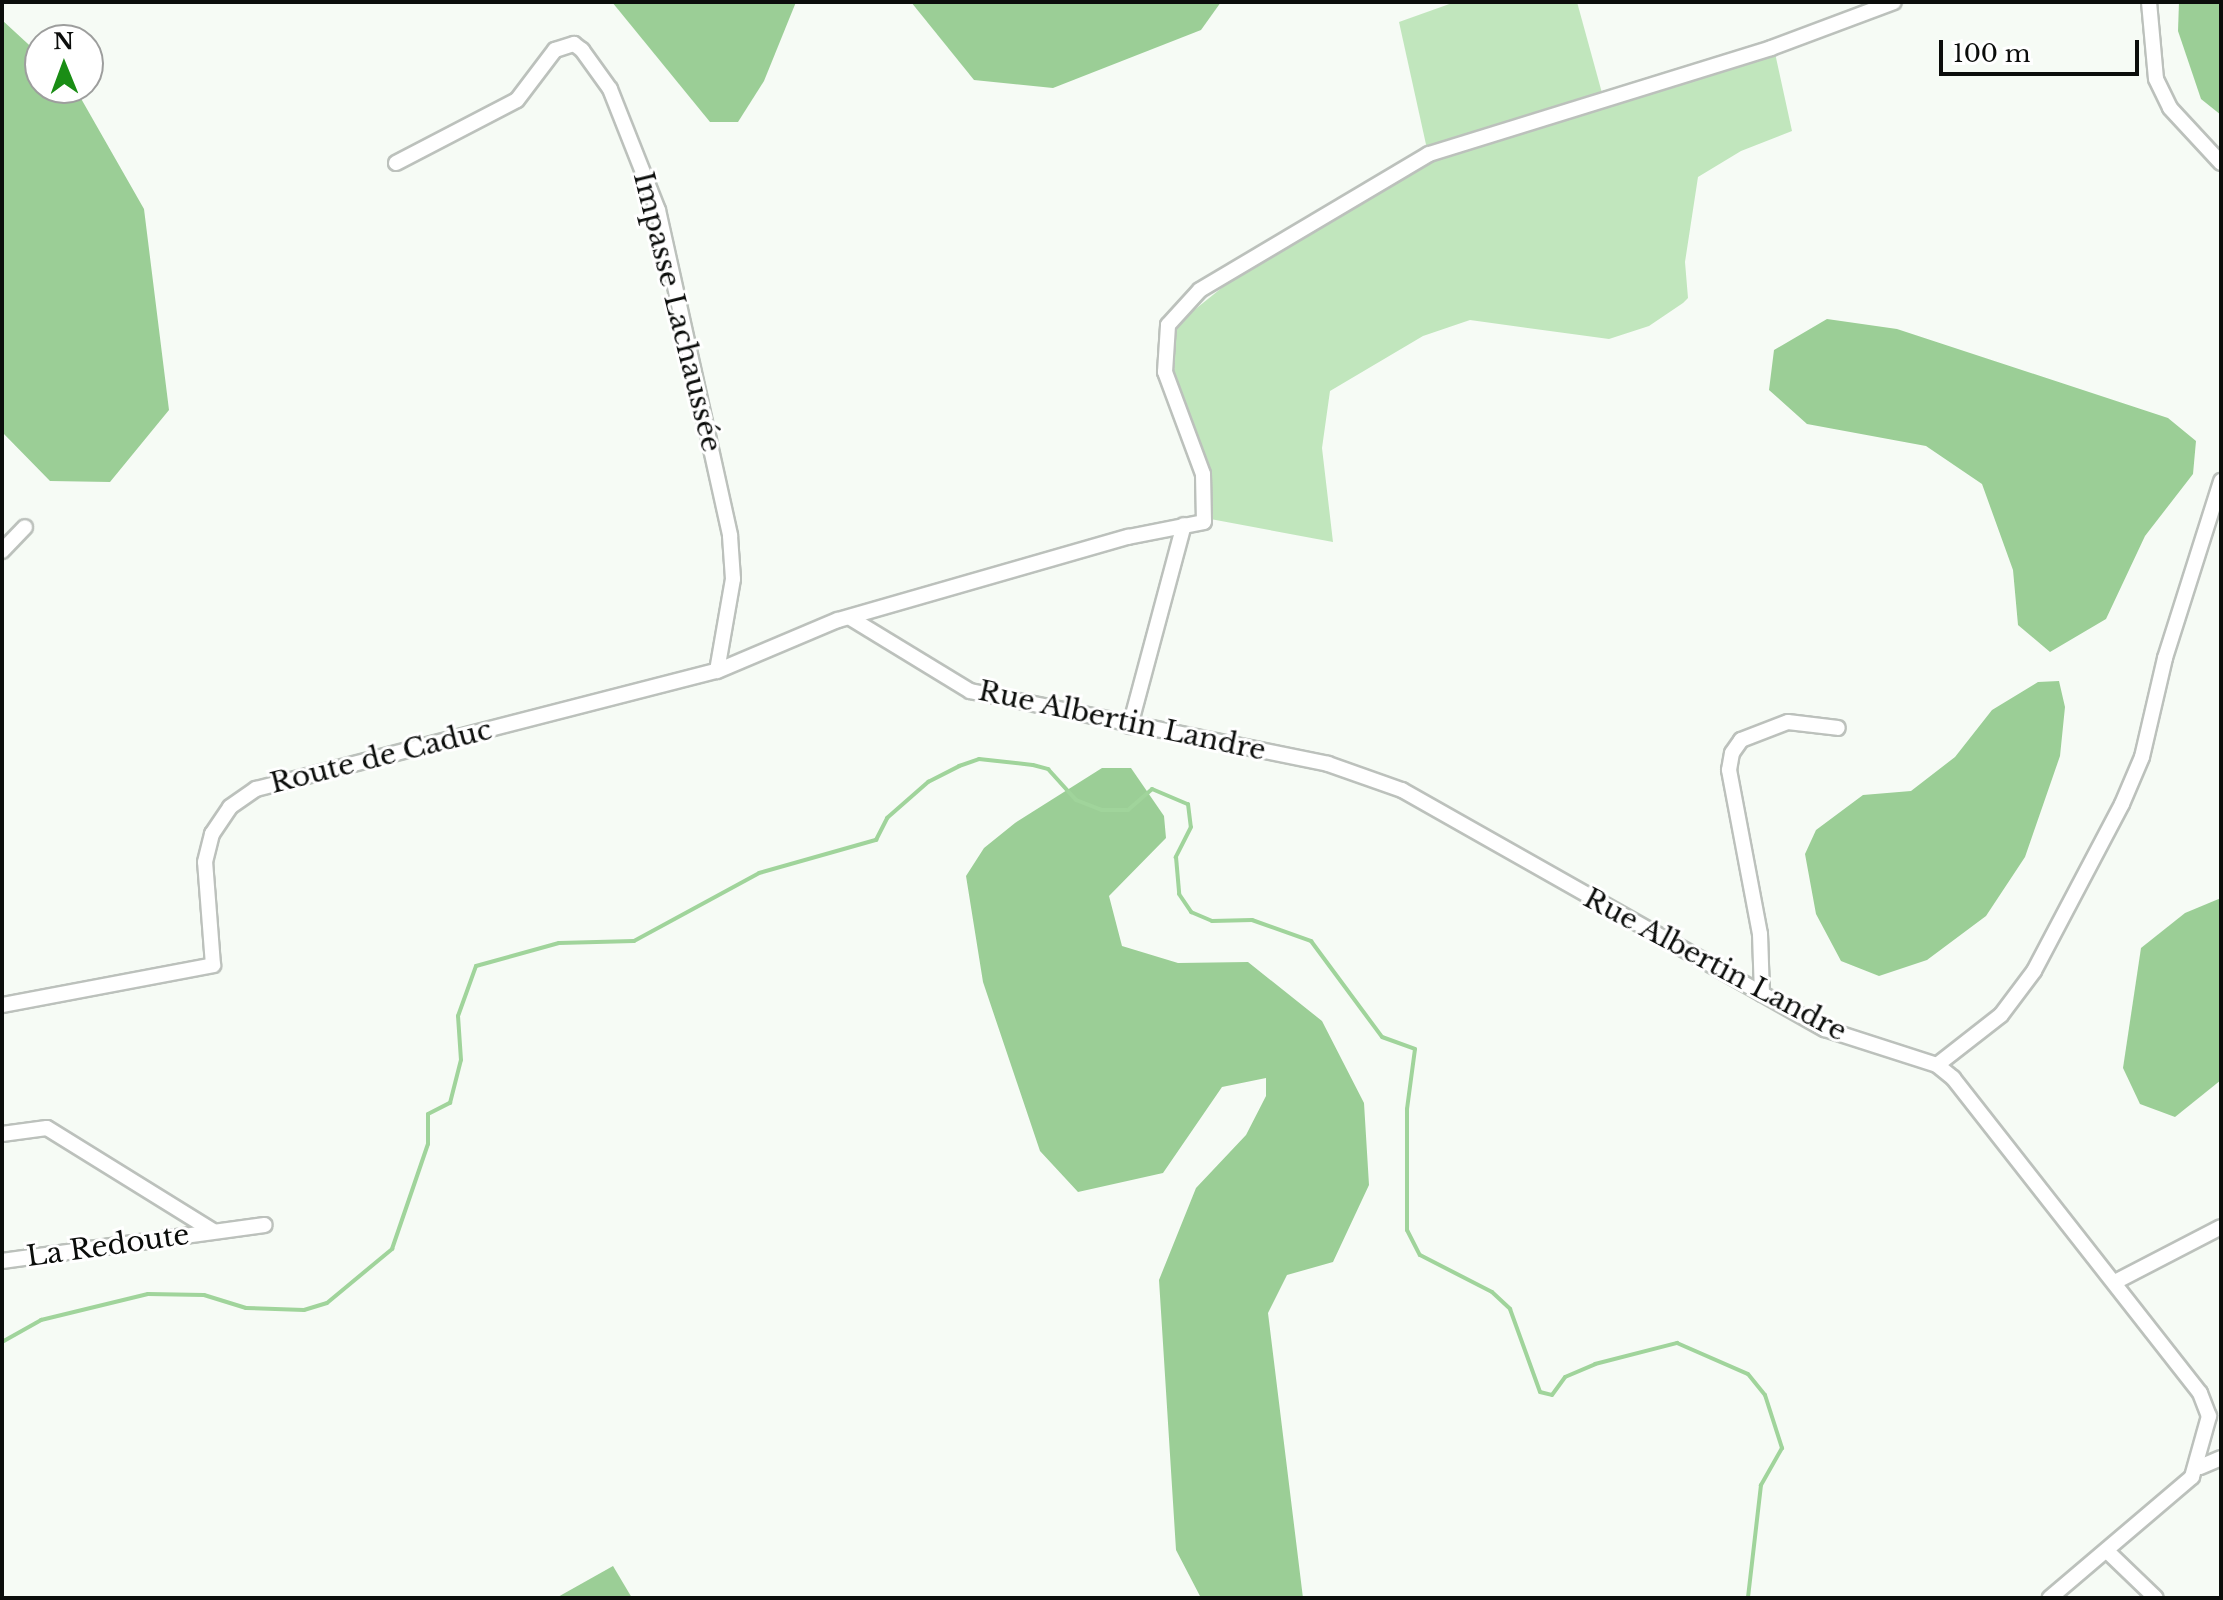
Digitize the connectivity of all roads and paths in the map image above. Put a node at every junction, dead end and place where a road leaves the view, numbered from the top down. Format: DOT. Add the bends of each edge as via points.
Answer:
graph roads {
  1 [pos="1894,2"];
  2 [pos="2149,2"];
  3 [pos="396,163"];
  4 [pos="2221,163"];
  5 [pos="2221,481"];
  6 [pos="1184,525"];
  7 [pos="25,527"];
  8 [pos="2,551"];
  9 [pos="851,619"];
  10 [pos="717,671"];
  11 [pos="1130,726"];
  12 [pos="1838,728"];
  13 [pos="1762,994"];
  14 [pos="2,1005"];
  15 [pos="1937,1065"];
  16 [pos="2,1134"];
  17 [pos="265,1225"];
  18 [pos="2221,1227"];
  19 [pos="213,1231"];
  20 [pos="2,1261"];
  21 [pos="2115,1282"];
  22 [pos="2221,1458"];
  23 [pos="2200,1467"];
  24 [pos="2108,1552"];
  25 [pos="2050,1598"];
  26 [pos="2156,1598"];
  1 -- 6 [label="street" via="1771,48 1429,154 1200,290 1168,325 1165,372 1203,474 1207,505 1204,522"];
  2 -- 4 [label="street" via="2156,79 2170,108"];
  3 -- 10 [label="street, Impasse Lachaussée" via="517,100 555,50 574,44 610,89 658,210 730,536 733,579"];
  5 -- 15 [label="street" via="2142,757 2122,804 2034,971 2001,1015"];
  6 -- 9 [label="street, Route de Caduc"];
  6 -- 11 [label="street"];
  7 -- 8 [label="street"];
  9 -- 10 [label="street, Route de Caduc"];
  9 -- 11 [label="street, Rue Albertin Landre" via="970,691"];
  10 -- 14 [label="street, Route de Caduc" via="256,789 230,807 212,834 205,862 213,965"];
  11 -- 13 [label="street, Rue Albertin Landre" via="1328,764 1402,790"];
  12 -- 13 [label="street" via="1788,722 1741,740 1732,753 1729,770 1760,934"];
  13 -- 15 [label="street, Rue Albertin Landre" via="1837,1035"];
  15 -- 21 [label="street"];
  16 -- 19 [label="street, La Redoute" via="47,1128"];
  17 -- 19 [label="street"];
  18 -- 21 [label="street"];
  19 -- 20 [label="street, La Redoute"];
  21 -- 23 [label="street" via="2206,1406 2209,1427"];
  22 -- 23 [label="street"];
  23 -- 24 [label="street"];
  24 -- 25 [label="street"];
  24 -- 26 [label="street"];
}
